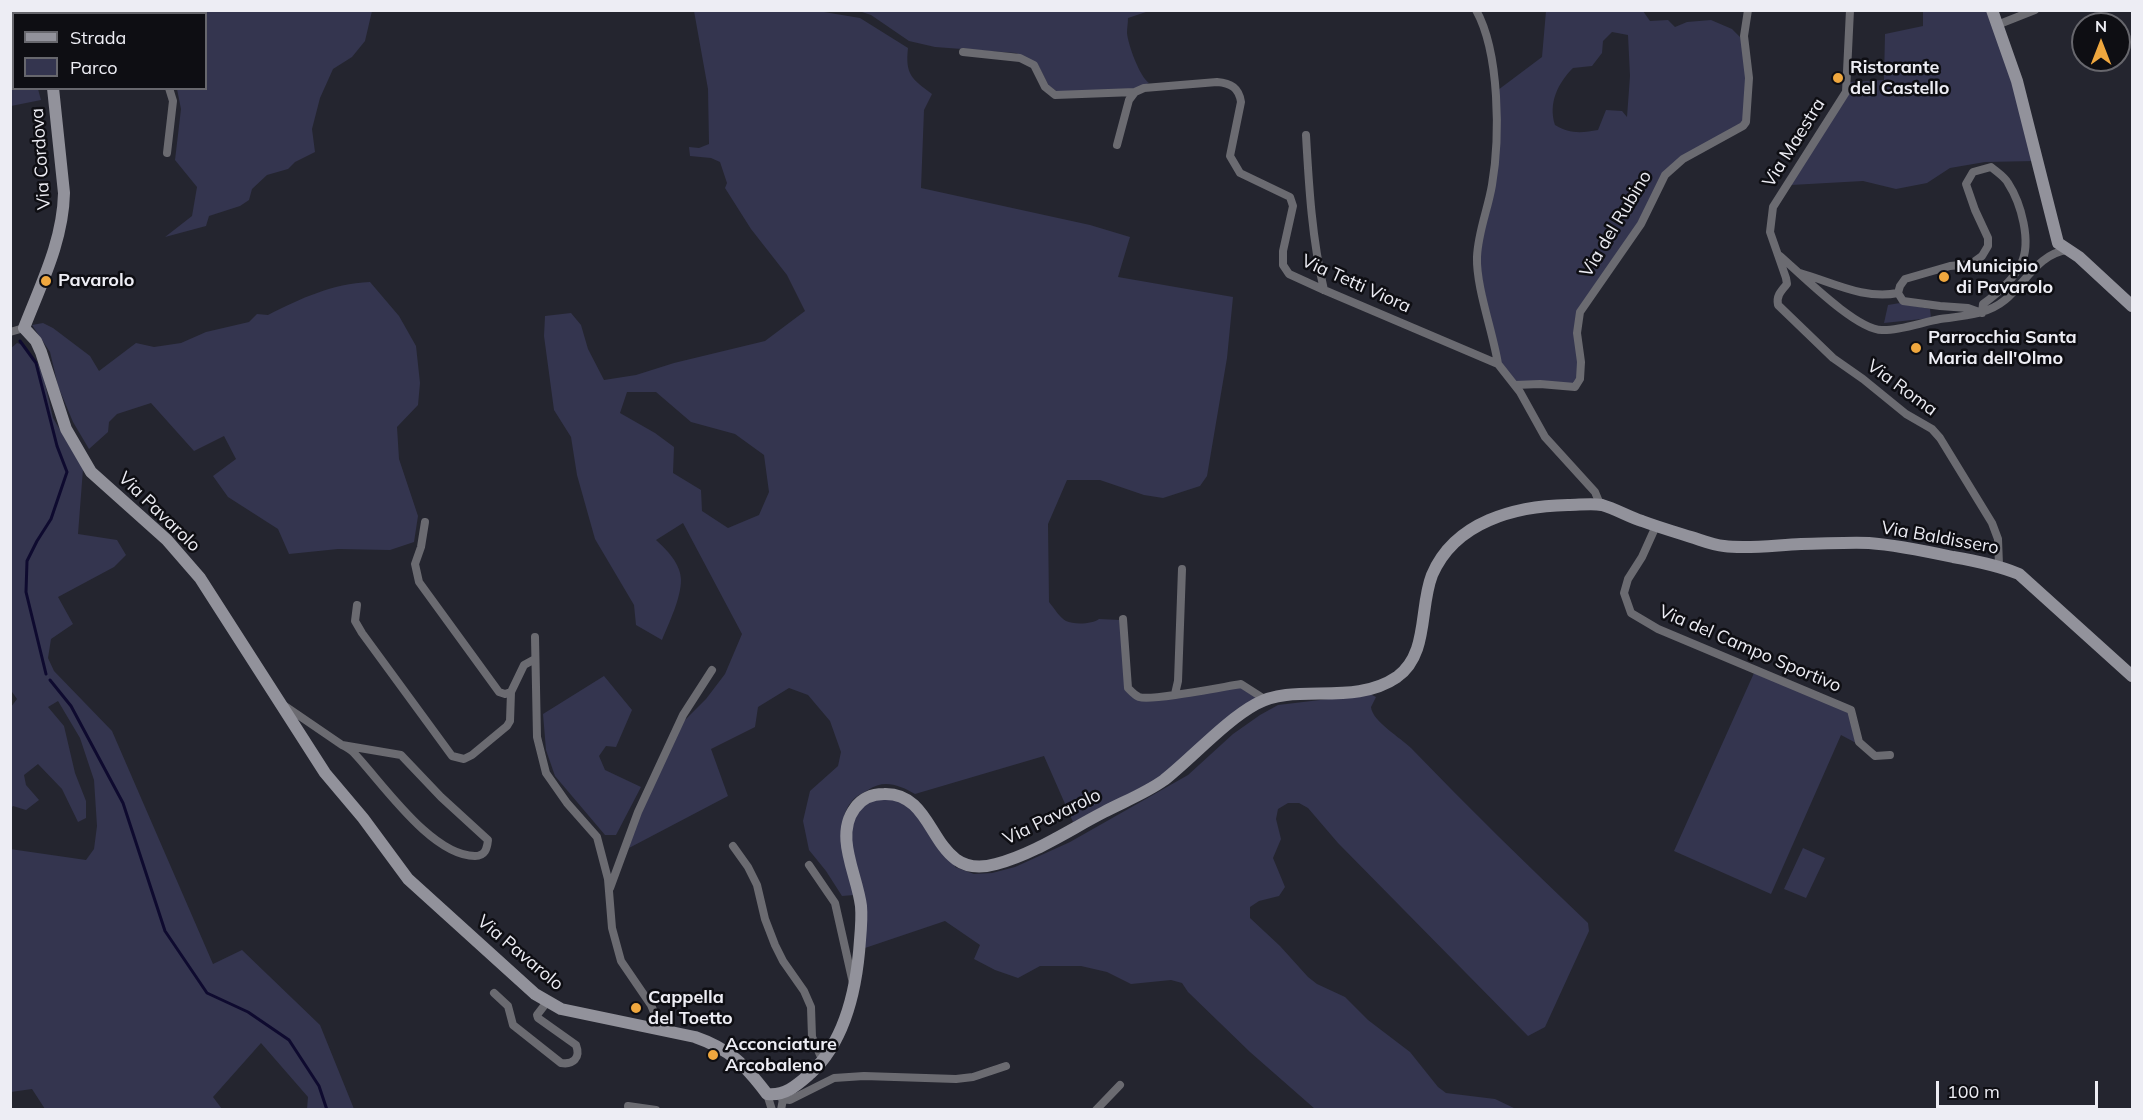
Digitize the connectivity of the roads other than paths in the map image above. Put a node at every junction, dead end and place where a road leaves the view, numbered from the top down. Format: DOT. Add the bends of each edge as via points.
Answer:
graph roads {
  1 [pos="1476,10"];
  2 [pos="1748,10"];
  3 [pos="1850,10"];
  4 [pos="1992,10"];
  5 [pos="2035,10"];
  6 [pos="1997,25"];
  7 [pos="963,52"];
  8 [pos="53,90"];
  9 [pos="170,90"];
  10 [pos="1135,92"];
  11 [pos="1306,135"];
  12 [pos="1117,145"];
  13 [pos="167,153"];
  14 [pos="2073,254"];
  15 [pos="1779,256"];
  16 [pos="1800,273"];
  17 [pos="1324,290"];
  18 [pos="1898,293"];
  19 [pos="2133,306"];
  20 [pos="1982,313"];
  21 [pos="24,328"];
  22 [pos="10,332"];
  23 [pos="1498,364"];
  24 [pos="1515,385"];
  25 [pos="1600,504"];
  26 [pos="425,522"];
  27 [pos="1656,526"];
  28 [pos="1999,565"];
  29 [pos="1182,568"];
  30 [pos="357,605"];
  31 [pos="1124,619"];
  32 [pos="535,637"];
  33 [pos="535,659"];
  34 [pos="712,670"];
  35 [pos="2133,676"];
  36 [pos="511,692"];
  37 [pos="1175,694"];
  38 [pos="1266,700"];
  39 [pos="279,702"];
  40 [pos="342,745"];
  41 [pos="1890,755"];
  42 [pos="733,846"];
  43 [pos="809,865"];
  44 [pos="609,891"];
  45 [pos="854,987"];
  46 [pos="494,993"];
  47 [pos="547,1002"];
  48 [pos="655,1030"];
  49 [pos="822,1059"];
  50 [pos="1006,1066"];
  51 [pos="1120,1086"];
  52 [pos="777,1096"];
  53 [pos="628,1107"];
  54 [pos="656,1110"];
  55 [pos="772,1110"];
  56 [pos="781,1110"];
  57 [pos="1096,1110"];
  1 -- 23 [label="street" via="1487,34 1496,99 1493,183 1477,259"];
  2 -- 24 [label="street, Via del Rubino" via="1744,36 1749,78 1746,122 1683,159 1665,175 1641,224 1580,312 1580,379 1575,387"];
  3 -- 15 [label="street, Via Maestra" via="1846,92 1773,207 1770,232"];
  4 -- 6 [label="street"];
  5 -- 6 [label="street"];
  6 -- 14 [label="street" via="2024,108 2058,243"];
  7 -- 10 [label="street" via="1020,58 1034,65 1055,95"];
  8 -- 21 [label="street, Via Cordova" via="64,210 54,249"];
  9 -- 13 [label="street" via="173,101"];
  10 -- 12 [label="street" via="1129,100"];
  10 -- 17 [label="street, Via Tetti Viora" via="1217,82 1234,87 1241,102 1230,156 1240,173 1290,197 1293,206 1283,265 1289,274"];
  11 -- 17 [label="street" via="1311,218"];
  14 -- 19 [label="street"];
  14 -- 20 [label="street" via="2058,251 2044,259 2005,300"];
  15 -- 16 [label="street"];
  15 -- 28 [label="street, Via Roma" via="1787,284 1779,293 1778,305 1833,358 1940,438 1992,523 1998,539"];
  16 -- 18 [label="street" via="1876,296"];
  16 -- 20 [label="street" via="1837,306 1864,324 1884,331"];
  17 -- 23 [label="street, Via Tetti Viora"];
  18 -- 20 [label="street" via="1903,301"];
  18 -- 20 [label="street" via="1905,279 1971,264 1982,256 1988,238 1966,184 1973,172 1991,167 2008,182 2027,242 2021,264 2000,292 1983,304"];
  21 -- 22 [label="street"];
  21 -- 39 [label="street, Via Pavarolo" via="41,351 66,429 91,472 167,540 200,578"];
  23 -- 24 [label="street"];
  24 -- 25 [label="street" via="1545,437 1595,492"];
  25 -- 27 [label="street, Via Baldissero"];
  25 -- 38 [label="street, Via Pavarolo" via="1511,512 1490,519 1458,540 1432,576 1418,647 1400,675 1379,687 1352,693"];
  26 -- 36 [label="street" via="415,564 419,582 499,692"];
  27 -- 28 [label="street, Via Baldissero" via="1722,546 1867,543"];
  27 -- 41 [label="street, Via del Campo Sportivo" via="1628,579 1624,593 1631,613 1658,629 1851,710 1860,742 1875,756"];
  28 -- 35 [label="street, Via Baldissero" via="2019,574"];
  29 -- 37 [label="street"];
  30 -- 36 [label="street" via="355,621 362,633 452,756 464,759 472,755 507,726"];
  31 -- 37 [label="street" via="1128,688 1140,698"];
  32 -- 33 [label="street"];
  33 -- 36 [label="street" via="524,665"];
  33 -- 44 [label="street" via="537,737 546,773 597,837"];
  34 -- 44 [label="street" via="683,715"];
  37 -- 38 [label="street" via="1241,684"];
  38 -- 45 [label="street, Via Pavarolo" via="1241,714 1160,783 1032,850 993,866 967,865 955,859 909,799 893,794 863,798 847,822 845,841 862,910"];
  39 -- 40 [label="street"];
  39 -- 47 [label="street, Via Pavarolo" via="325,773 408,879"];
  40 -- 40 [label="street" via="401,755 488,840 484,854 457,852 434,838"];
  42 -- 49 [label="street" via="757,885 775,945 811,1007 812,1037"];
  43 -- 45 [label="street" via="835,903"];
  44 -- 48 [label="street" via="612,928 621,961 651,1005 656,1017"];
  45 -- 49 [label="street, Via Pavarolo" via="847,1013"];
  46 -- 47 [label="street" via="508,1006 513,1025 561,1063 570,1063 578,1055 576,1045 538,1018"];
  47 -- 48 [label="street, Via Pavarolo" via="561,1009"];
  48 -- 52 [label="street, Via Pavarolo" via="695,1037 728,1051"];
  49 -- 52 [label="street, Via Pavarolo" via="792,1089"];
  50 -- 52 [label="street" via="956,1079 834,1078 790,1100"];
  51 -- 57 [label="street"];
  52 -- 55 [label="street"];
  52 -- 56 [label="street"];
  53 -- 54 [label="street"];
}
